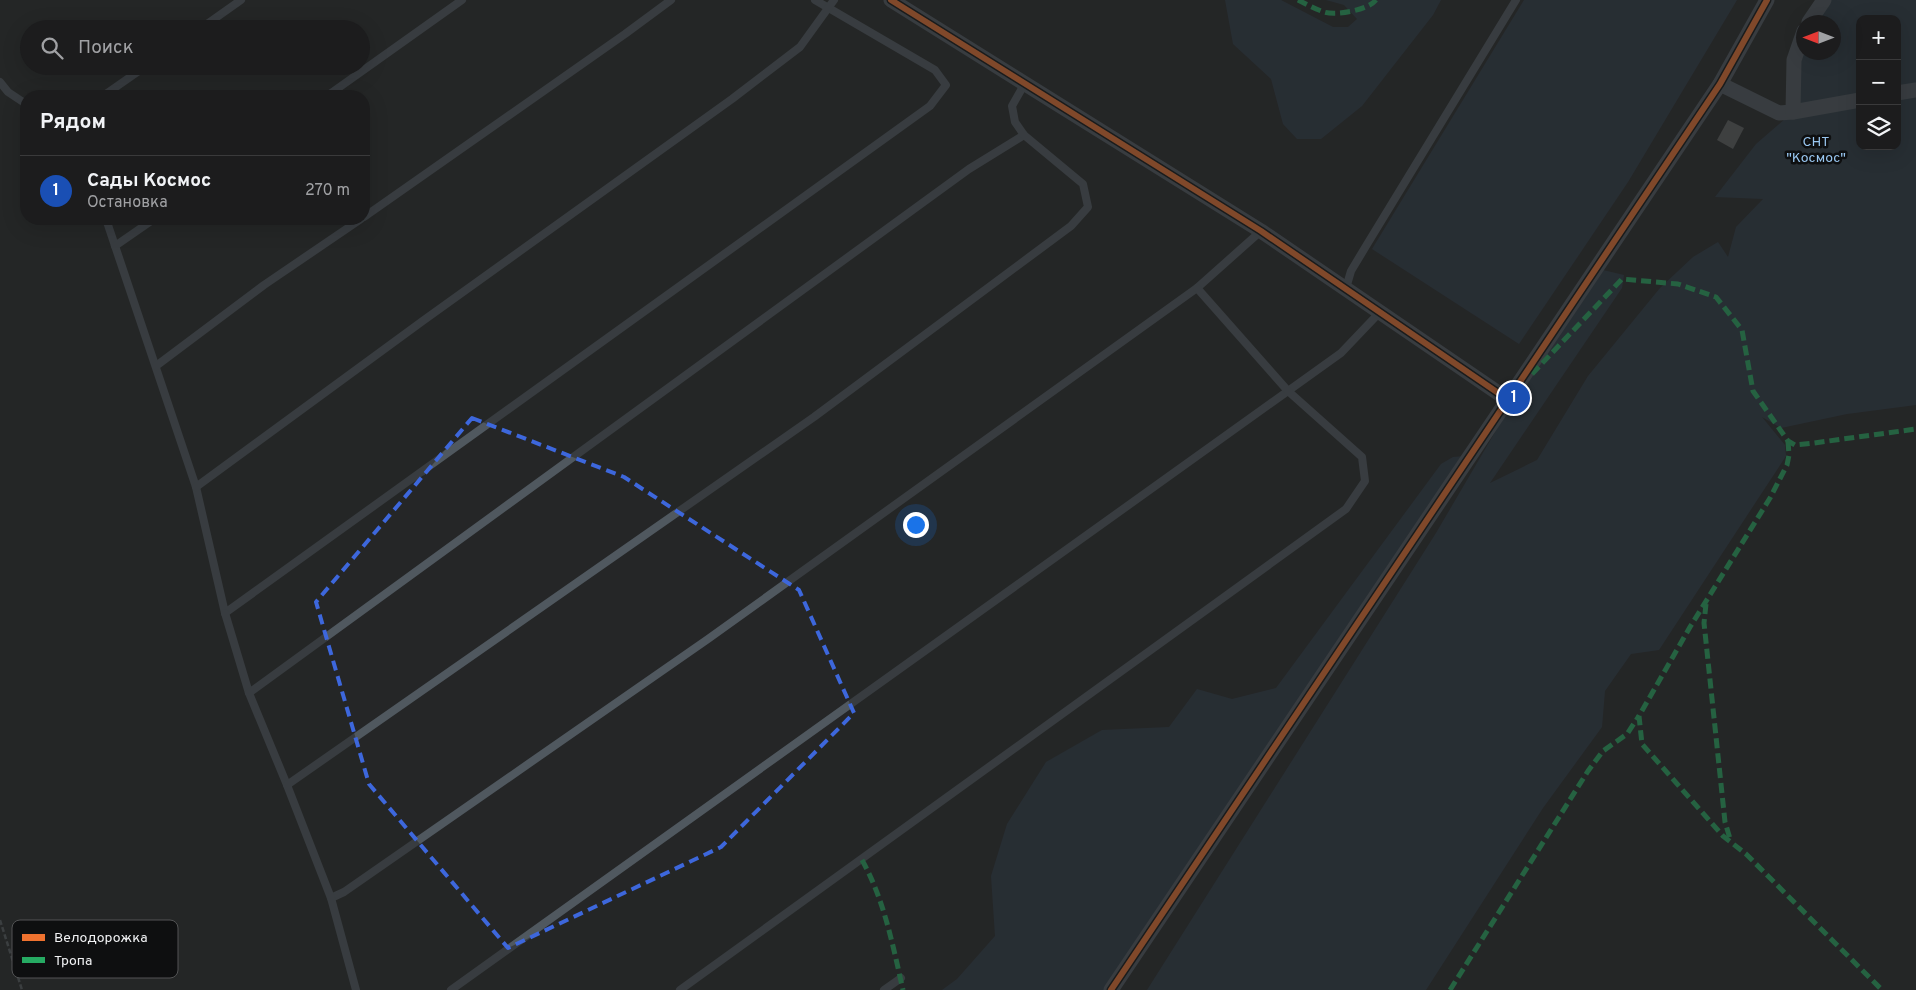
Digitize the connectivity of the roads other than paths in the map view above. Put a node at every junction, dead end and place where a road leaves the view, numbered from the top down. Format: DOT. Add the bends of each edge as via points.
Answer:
graph roads {
  1 [pos="241,0"];
  2 [pos="462,0"];
  3 [pos="671,0"];
  4 [pos="815,0"];
  5 [pos="834,0"];
  6 [pos="891,0"];
  7 [pos="1516,0"];
  8 [pos="1767,0"];
  9 [pos="1824,0"];
  10 [pos="827,8"];
  11 [pos="1814,15"];
  12 [pos="213,20"];
  13 [pos="1796,54"];
  14 [pos="370,66"];
  15 [pos="133,75"];
  16 [pos="357,75"];
  17 [pos="0,82"];
  18 [pos="1026,83"];
  19 [pos="1720,84"];
  20 [pos="112,90"];
  21 [pos="336,90"];
  22 [pos="1916,90"];
  23 [pos="1901,92"];
  24 [pos="20,100"];
  25 [pos="1856,101"];
  26 [pos="1793,112"];
  27 [pos="1024,135"];
  28 [pos="370,213"];
  29 [pos="108,225"];
  30 [pos="145,225"];
  31 [pos="353,225"];
  32 [pos="1261,231"];
  33 [pos="115,246"];
  34 [pos="1197,288"];
  35 [pos="1346,288"];
  36 [pos="1381,311"];
  37 [pos="156,366"];
  38 [pos="1288,391"];
  39 [pos="1507,399"];
  40 [pos="196,487"];
  41 [pos="225,613"];
  42 [pos="249,693"];
  43 [pos="287,785"];
  44 [pos="331,898"];
  45 [pos="901,978"];
  46 [pos="356,990"];
  47 [pos="451,990"];
  48 [pos="680,990"];
  49 [pos="884,990"];
  50 [pos="1111,990"];
  1 -- 12 [label="lane"];
  2 -- 14 [label="lane"];
  3 -- 28 [label="lane"];
  4 -- 10 [label="lane"];
  5 -- 10 [label="lane"];
  6 -- 18 [label="street"];
  7 -- 35 [label="lane" via="1366,246"];
  8 -- 19 [label="street"];
  9 -- 11 [label="street"];
  10 -- 40 [label="lane" via="800,47 740,93"];
  10 -- 41 [label="lane" via="935,70 946,85 930,106"];
  13 -- 26 [label="street"];
  15 -- 20 [label="lane"];
  16 -- 21 [label="lane"];
  17 -- 24 [label="lane"];
  18 -- 27 [label="lane" via="1012,106 1015,122"];
  18 -- 32 [label="street"];
  19 -- 26 [label="street" via="1779,113"];
  19 -- 39 [label="street"];
  22 -- 23 [label="street"];
  25 -- 26 [label="street"];
  27 -- 42 [label="lane" via="969,169"];
  27 -- 43 [label="lane" via="1083,184 1088,206 1071,226 814,417"];
  29 -- 33 [label="lane"];
  30 -- 33 [label="lane"];
  31 -- 37 [label="lane" via="264,285"];
  32 -- 34 [label="lane"];
  32 -- 35 [label="street"];
  33 -- 37 [label="lane"];
  34 -- 38 [label="lane"];
  34 -- 44 [label="lane" via="708,639"];
  35 -- 36 [label="street"];
  36 -- 38 [label="lane" via="1341,353"];
  36 -- 39 [label="street"];
  37 -- 40 [label="lane"];
  38 -- 47 [label="lane"];
  38 -- 48 [label="lane" via="1362,457 1365,482 1346,509"];
  39 -- 50 [label="street"];
  40 -- 41 [label="lane"];
  41 -- 42 [label="lane"];
  42 -- 43 [label="lane"];
  43 -- 44 [label="lane"];
  44 -- 46 [label="lane"];
  45 -- 49 [label="lane"];
}
